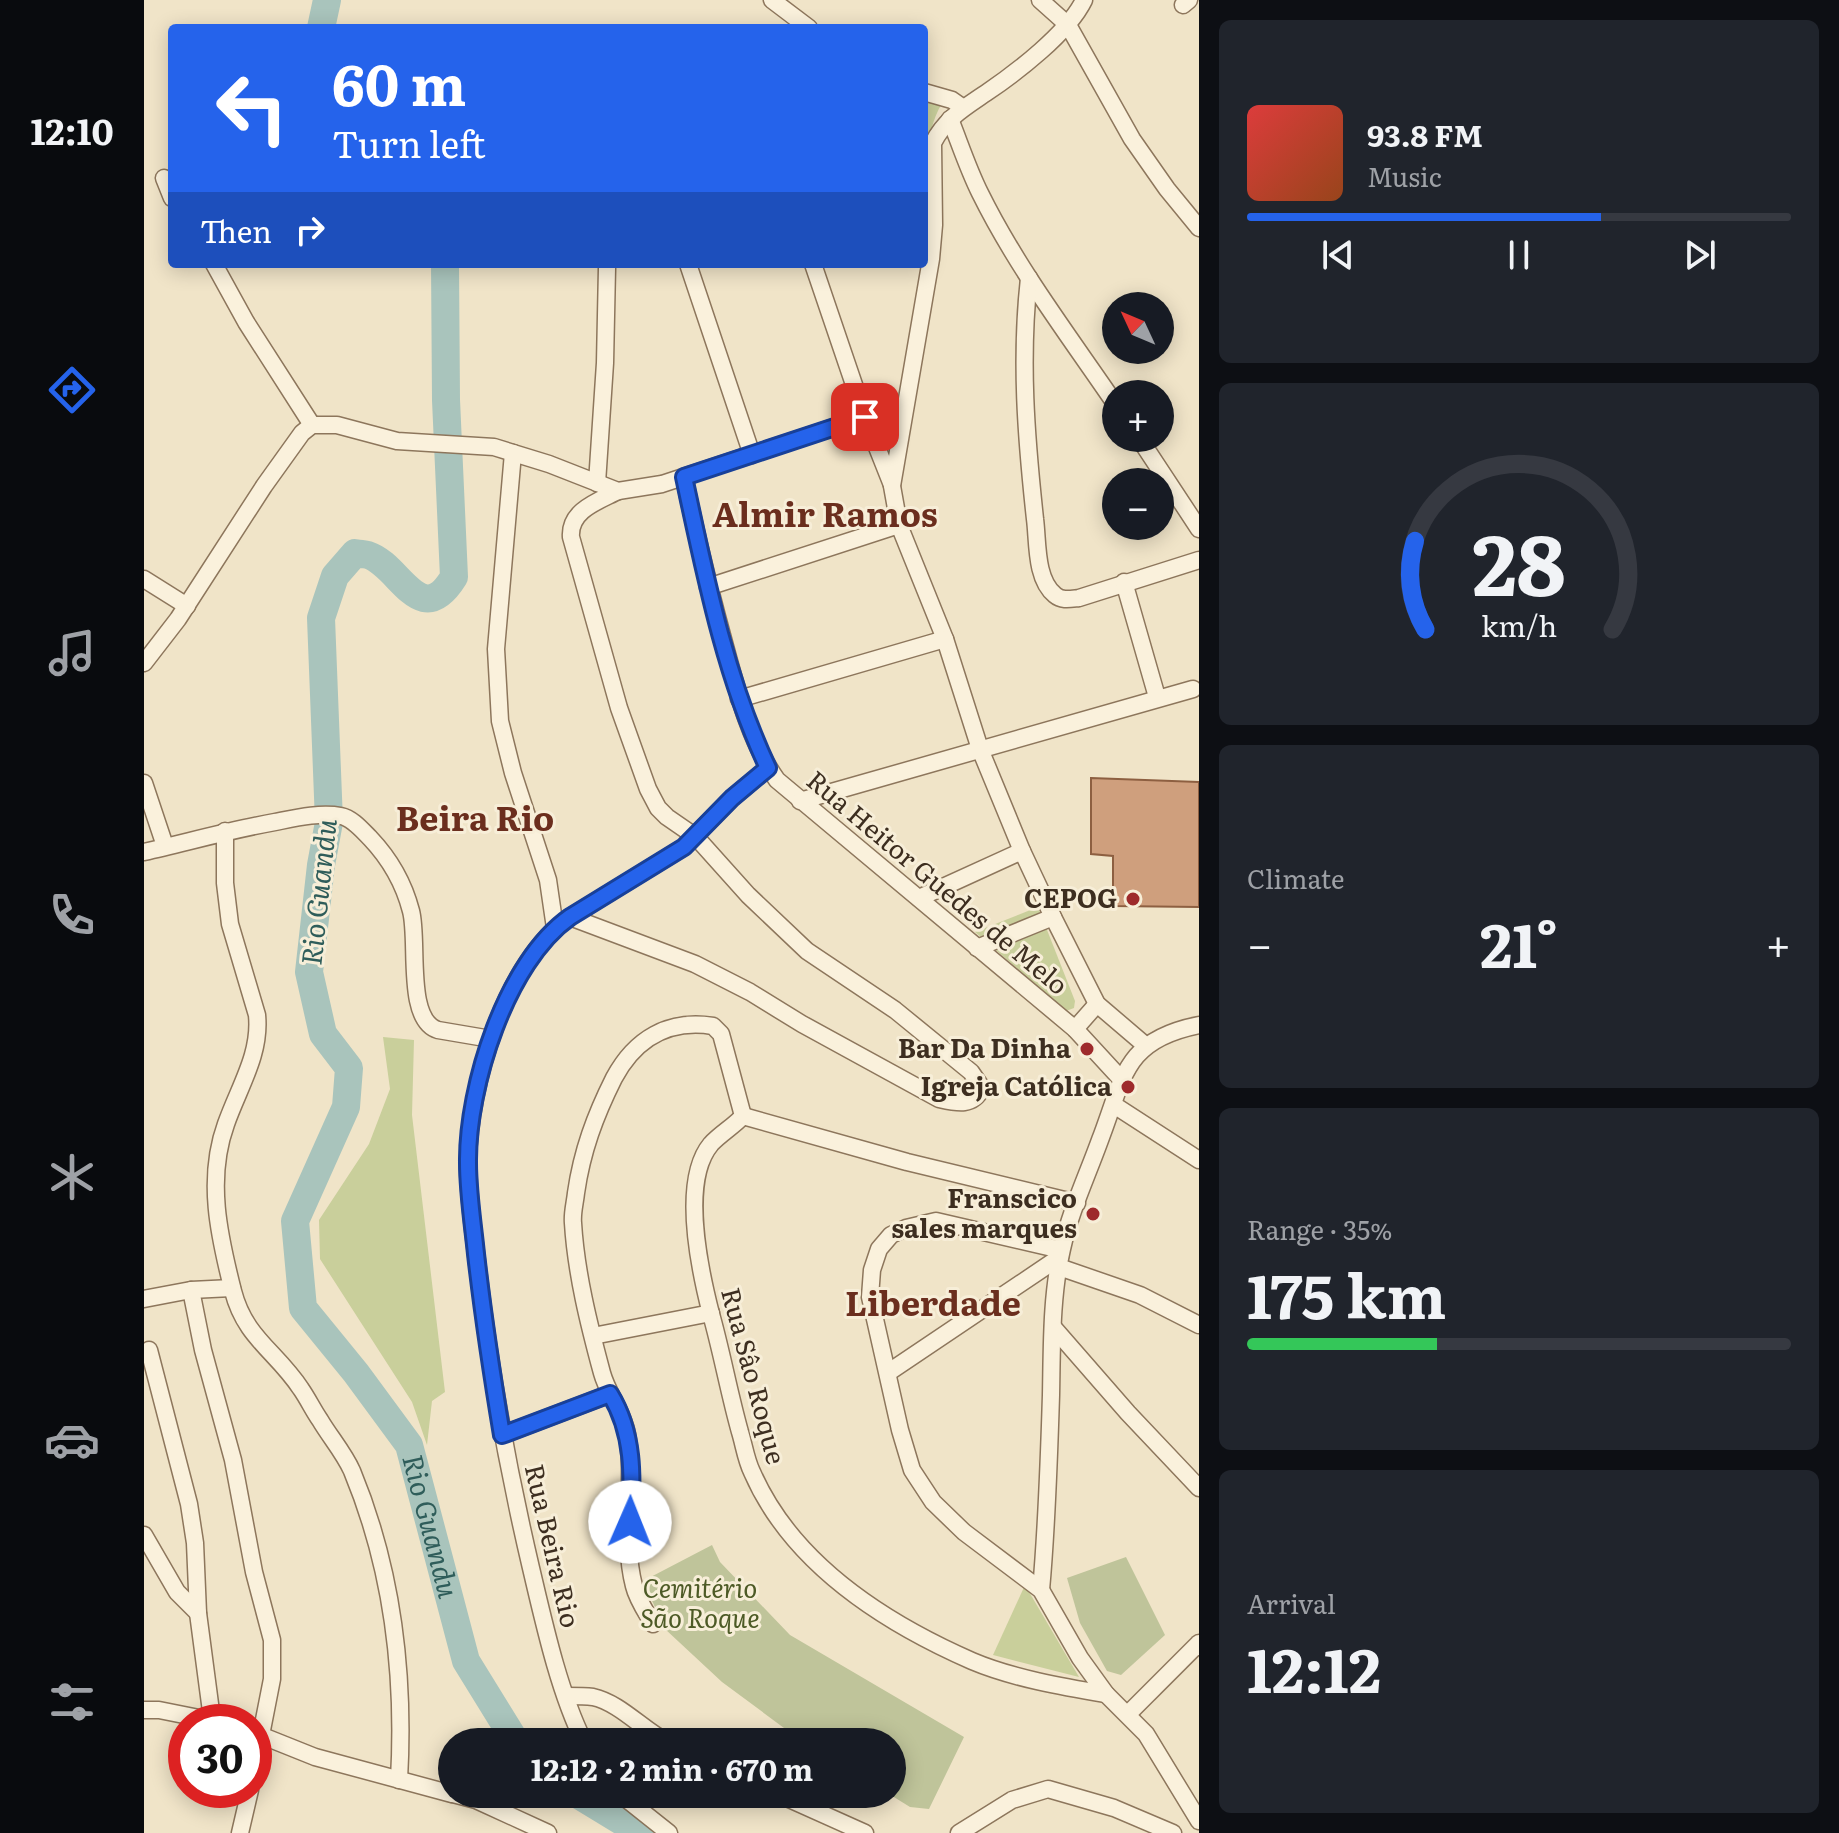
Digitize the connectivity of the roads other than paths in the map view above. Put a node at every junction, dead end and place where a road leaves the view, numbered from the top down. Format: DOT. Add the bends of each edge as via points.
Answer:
graph roads {
  1 [pos="772,0"];
  2 [pos="1040,0"];
  3 [pos="1084,0"];
  4 [pos="804,24"];
  5 [pos="1068,25"];
  6 [pos="928,93"];
  7 [pos="962,107"];
  8 [pos="950,119"];
  9 [pos="164,178"];
  10 [pos="168,188"];
  11 [pos="1199,228"];
  12 [pos="928,248"];
  13 [pos="216,268"];
  14 [pos="607,268"];
  15 [pos="689,268"];
  16 [pos="814,268"];
  17 [pos="925,268"];
  18 [pos="1029,278"];
  19 [pos="1102,385"];
  20 [pos="865,417"];
  21 [pos="312,425"];
  22 [pos="1148,452"];
  23 [pos="513,453"];
  24 [pos="752,455"];
  25 [pos="684,477"];
  26 [pos="597,483"];
  27 [pos="892,486"];
  28 [pos="618,491"];
  29 [pos="899,525"];
  30 [pos="1199,529"];
  31 [pos="1199,560"];
  32 [pos="144,579"];
  33 [pos="1124,582"];
  34 [pos="708,587"];
  35 [pos="187,606"];
  36 [pos="945,639"];
  37 [pos="144,663"];
  38 [pos="1193,689"];
  39 [pos="1157,697"];
  40 [pos="739,699"];
  41 [pos="980,749"];
  42 [pos="768,768"];
  43 [pos="144,783"];
  44 [pos="800,801"];
  45 [pos="225,831"];
  46 [pos="696,837"];
  47 [pos="165,846"];
  48 [pos="1022,851"];
  49 [pos="144,852"];
  50 [pos="919,898"];
  51 [pos="570,917"];
  52 [pos="1053,917"];
  53 [pos="555,928"];
  54 [pos="977,948"];
  55 [pos="1097,1004"];
  56 [pos="1199,1025"];
  57 [pos="1075,1029"];
  58 [pos="491,1039"];
  59 [pos="1145,1045"];
  60 [pos="1121,1079"];
  61 [pos="1114,1105"];
  62 [pos="743,1116"];
  63 [pos="1199,1160"];
  64 [pos="1077,1203"];
  65 [pos="1060,1258"];
  66 [pos="232,1288"];
  67 [pos="191,1290"];
  68 [pos="144,1299"];
  69 [pos="711,1313"];
  70 [pos="1199,1325"];
  71 [pos="1053,1327"];
  72 [pos="593,1336"];
  73 [pos="149,1350"];
  74 [pos="889,1372"];
  75 [pos="610,1394"];
  76 [pos="502,1435"];
  77 [pos="1199,1488"];
  78 [pos="144,1535"];
  79 [pos="1041,1590"];
  80 [pos="198,1613"];
  81 [pos="653,1624"];
  82 [pos="1199,1643"];
  83 [pos="1106,1694"];
  84 [pos="567,1696"];
  85 [pos="213,1704"];
  86 [pos="266,1704"];
  87 [pos="144,1710"];
  88 [pos="168,1712"];
  89 [pos="1128,1714"];
  90 [pos="579,1728"];
  91 [pos="644,1728"];
  92 [pos="272,1740"];
  93 [pos="399,1780"];
  94 [pos="438,1790"];
  95 [pos="246,1808"];
  96 [pos="494,1808"];
  97 [pos="638,1808"];
  98 [pos="809,1808"];
  99 [pos="1199,1821"];
  100 [pos="240,1833"];
  101 [pos="548,1833"];
  102 [pos="669,1833"];
  103 [pos="865,1833"];
  104 [pos="959,1833"];
  105 [pos="1173,1833"];
  1 -- 4 [label="street"];
  2 -- 5 [label="street"];
  3 -- 5 [label="street"];
  5 -- 7 [label="street"];
  5 -- 11 [label="street" via="1132,139"];
  6 -- 7 [label="street"];
  7 -- 8 [label="street"];
  8 -- 12 [label="street" via="933,143 934,225"];
  8 -- 18 [label="street" via="980,194"];
  9 -- 10 [label="street"];
  13 -- 21 [label="street"];
  14 -- 26 [label="street"];
  15 -- 24 [label="street"];
  16 -- 20 [label="street"];
  17 -- 27 [label="street"];
  18 -- 19 [label="street"];
  18 -- 33 [label="street" via="1026,450 1040,566 1049,587 1064,599"];
  20 -- 24 [label="street"];
  20 -- 27 [label="street"];
  21 -- 23 [label="street" via="337,425 397,441 463,443"];
  21 -- 35 [label="street" via="264,486"];
  22 -- 30 [label="street"];
  23 -- 26 [label="street"];
  23 -- 53 [label="street" via="496,649 500,721 548,880"];
  24 -- 25 [label="street"];
  25 -- 28 [label="street"];
  25 -- 34 [label="street, Rua Heitor Guedes de Melo"];
  26 -- 28 [label="street"];
  27 -- 29 [label="street"];
  28 -- 46 [label="street" via="578,515 570,529 573,547 648,789 667,817"];
  29 -- 34 [label="street"];
  29 -- 36 [label="street"];
  31 -- 33 [label="street"];
  32 -- 35 [label="street"];
  33 -- 39 [label="street"];
  34 -- 40 [label="street, Rua Heitor Guedes de Melo"];
  35 -- 37 [label="street"];
  36 -- 40 [label="street"];
  36 -- 41 [label="street"];
  38 -- 39 [label="street"];
  39 -- 41 [label="street"];
  40 -- 42 [label="street, Rua Heitor Guedes de Melo"];
  41 -- 44 [label="street"];
  41 -- 48 [label="street"];
  42 -- 44 [label="street, Rua Heitor Guedes de Melo"];
  42 -- 46 [label="street, Rua Beira Rio"];
  43 -- 47 [label="street"];
  44 -- 50 [label="street, Rua Heitor Guedes de Melo"];
  45 -- 47 [label="street"];
  45 -- 58 [label="street" via="304,816 342,816 353,822 387,859 404,888 415,936 423,1020 429,1027"];
  45 -- 66 [label="street" via="230,924 258,1028 256,1049 217,1159 217,1218"];
  46 -- 51 [label="street, Rua Beira Rio"];
  46 -- 51 [label="street" via="807,951 895,1010 971,1072 980,1082 979,1094 969,1102 939,1099 695,964"];
  47 -- 49 [label="street"];
  48 -- 50 [label="street"];
  48 -- 52 [label="street"];
  50 -- 54 [label="street, Rua Heitor Guedes de Melo"];
  51 -- 53 [label="street, Rua Beira Rio"];
  52 -- 54 [label="street"];
  52 -- 55 [label="street"];
  53 -- 58 [label="street, Rua Beira Rio" via="522,968"];
  54 -- 57 [label="street, Rua Heitor Guedes de Melo"];
  55 -- 57 [label="street"];
  55 -- 59 [label="street"];
  56 -- 59 [label="street"];
  57 -- 60 [label="street, Rua Heitor Guedes de Melo"];
  58 -- 76 [label="street, Rua Beira Rio" via="473,1108 468,1162"];
  59 -- 60 [label="street"];
  60 -- 61 [label="street"];
  61 -- 63 [label="street"];
  61 -- 64 [label="street"];
  62 -- 64 [label="street"];
  62 -- 69 [label="street, Rua Sâo Roque" via="702,1159 696,1188 699,1271"];
  62 -- 72 [label="street" via="724,1043 713,1026 683,1025 654,1033 624,1059 594,1118 581,1159 573,1221"];
  64 -- 65 [label="street"];
  65 -- 70 [label="street"];
  65 -- 71 [label="street"];
  65 -- 74 [label="street"];
  65 -- 74 [label="street" via="936,1221 891,1235 876,1257 870,1297"];
  66 -- 67 [label="street"];
  66 -- 93 [label="street" via="243,1321 301,1388 351,1468 366,1509 386,1574 398,1653"];
  67 -- 68 [label="street"];
  67 -- 86 [label="street" via="272,1640"];
  69 -- 72 [label="street"];
  69 -- 83 [label="street, Rua Sâo Roque" via="750,1470 769,1507 803,1551 881,1613 974,1662"];
  71 -- 77 [label="street"];
  71 -- 79 [label="street"];
  72 -- 75 [label="street"];
  73 -- 80 [label="street" via="189,1504"];
  74 -- 79 [label="street" via="912,1470 933,1502"];
  75 -- 76 [label="street"];
  75 -- 81 [label="street" via="622,1414 631,1462 634,1588"];
  76 -- 84 [label="street, Rua Beira Rio" via="543,1618"];
  78 -- 80 [label="street" via="177,1592"];
  79 -- 83 [label="street"];
  80 -- 85 [label="street"];
  82 -- 89 [label="street"];
  83 -- 89 [label="street"];
  84 -- 90 [label="street, Rua Beira Rio"];
  84 -- 91 [label="street" via="607,1702"];
  87 -- 88 [label="street"];
  89 -- 99 [label="street"];
  92 -- 93 [label="street"];
  93 -- 94 [label="street"];
  95 -- 100 [label="street"];
  96 -- 101 [label="street"];
  97 -- 102 [label="street"];
  98 -- 103 [label="street"];
  104 -- 105 [label="street" via="1012,1800 1048,1789"];
}
